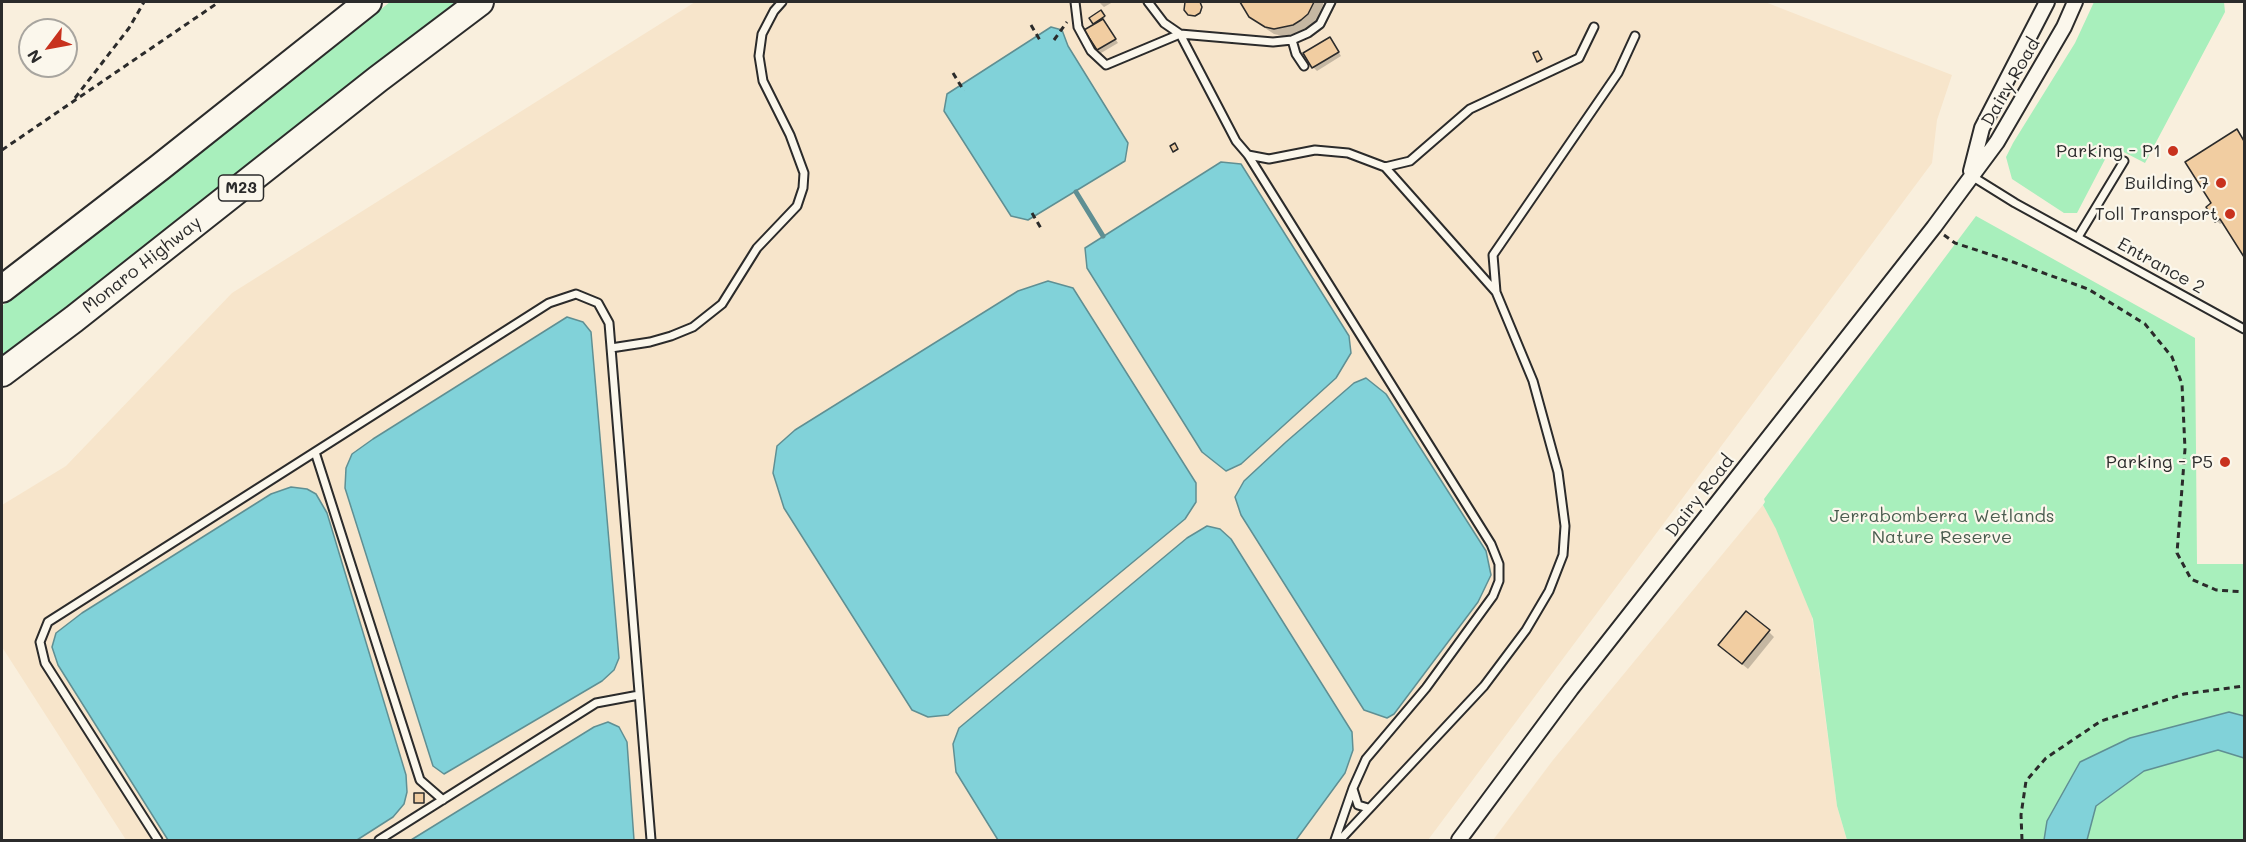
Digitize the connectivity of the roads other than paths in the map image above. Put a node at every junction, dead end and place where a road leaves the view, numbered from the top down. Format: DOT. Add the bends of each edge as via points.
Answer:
graph roads {
  1 [pos="368,2"];
  2 [pos="480,2"];
  3 [pos="782,2"];
  4 [pos="1075,2"];
  5 [pos="1148,2"];
  6 [pos="1331,2"];
  7 [pos="2047,2"];
  8 [pos="2075,2"];
  9 [pos="1594,27"];
  10 [pos="1180,34"];
  11 [pos="1635,36"];
  12 [pos="1292,40"];
  13 [pos="1304,66"];
  14 [pos="1248,155"];
  15 [pos="2124,161"];
  16 [pos="1385,167"];
  17 [pos="1971,175"];
  18 [pos="2078,237"];
  19 [pos="2,289"];
  20 [pos="1496,291"];
  21 [pos="2244,329"];
  22 [pos="611,348"];
  23 [pos="2,373"];
  24 [pos="315,452"];
  25 [pos="639,695"];
  26 [pos="1353,788"];
  27 [pos="443,800"];
  28 [pos="1368,808"];
  29 [pos="158,840"];
  30 [pos="379,840"];
  31 [pos="651,840"];
  32 [pos="1338,840"];
  33 [pos="1459,840"];
  1 -- 19 [label="highway"];
  2 -- 23 [label="highway, Monaro Highway / M23"];
  3 -- 22 [label="lane" via="762,34 759,56 763,81 804,173 797,206 757,248 722,304 693,327 650,342"];
  4 -- 10 [label="lane" via="1078,27 1091,51 1106,65"];
  5 -- 10 [label="lane" via="1164,23"];
  6 -- 12 [label="lane" via="1320,24"];
  7 -- 17 [label="street, Dairy Road" via="1982,128"];
  8 -- 17 [label="street, Dairy Road" via="1997,142"];
  9 -- 16 [label="lane" via="1579,58 1470,109 1410,161"];
  10 -- 12 [label="lane" via="1273,42"];
  10 -- 14 [label="lane" via="1236,141"];
  11 -- 20 [label="lane" via="1618,73 1493,255"];
  12 -- 13 [label="lane"];
  14 -- 16 [label="lane" via="1269,159 1315,150 1348,153"];
  14 -- 26 [label="lane" via="1491,544 1499,564 1499,581 1493,596 1366,759"];
  15 -- 18 [label="lane"];
  16 -- 20 [label="lane"];
  17 -- 18 [label="lane, Entrance 2"];
  17 -- 33 [label="street, Dairy Road"];
  18 -- 21 [label="lane, Entrance 2"];
  20 -- 28 [label="lane" via="1533,381 1558,472 1565,526 1563,555 1549,591 1526,630 1484,686 1380,800"];
  22 -- 24 [label="lane" via="609,323 598,303 576,294 549,303"];
  22 -- 25 [label="lane"];
  24 -- 27 [label="lane" via="420,780"];
  24 -- 29 [label="lane" via="48,622 40,642 45,663"];
  25 -- 27 [label="lane" via="596,703"];
  25 -- 31 [label="lane"];
  26 -- 28 [label="lane" via="1358,805"];
  26 -- 32 [label="lane"];
  27 -- 30 [label="lane"];
  28 -- 32 [label="lane"];
}
